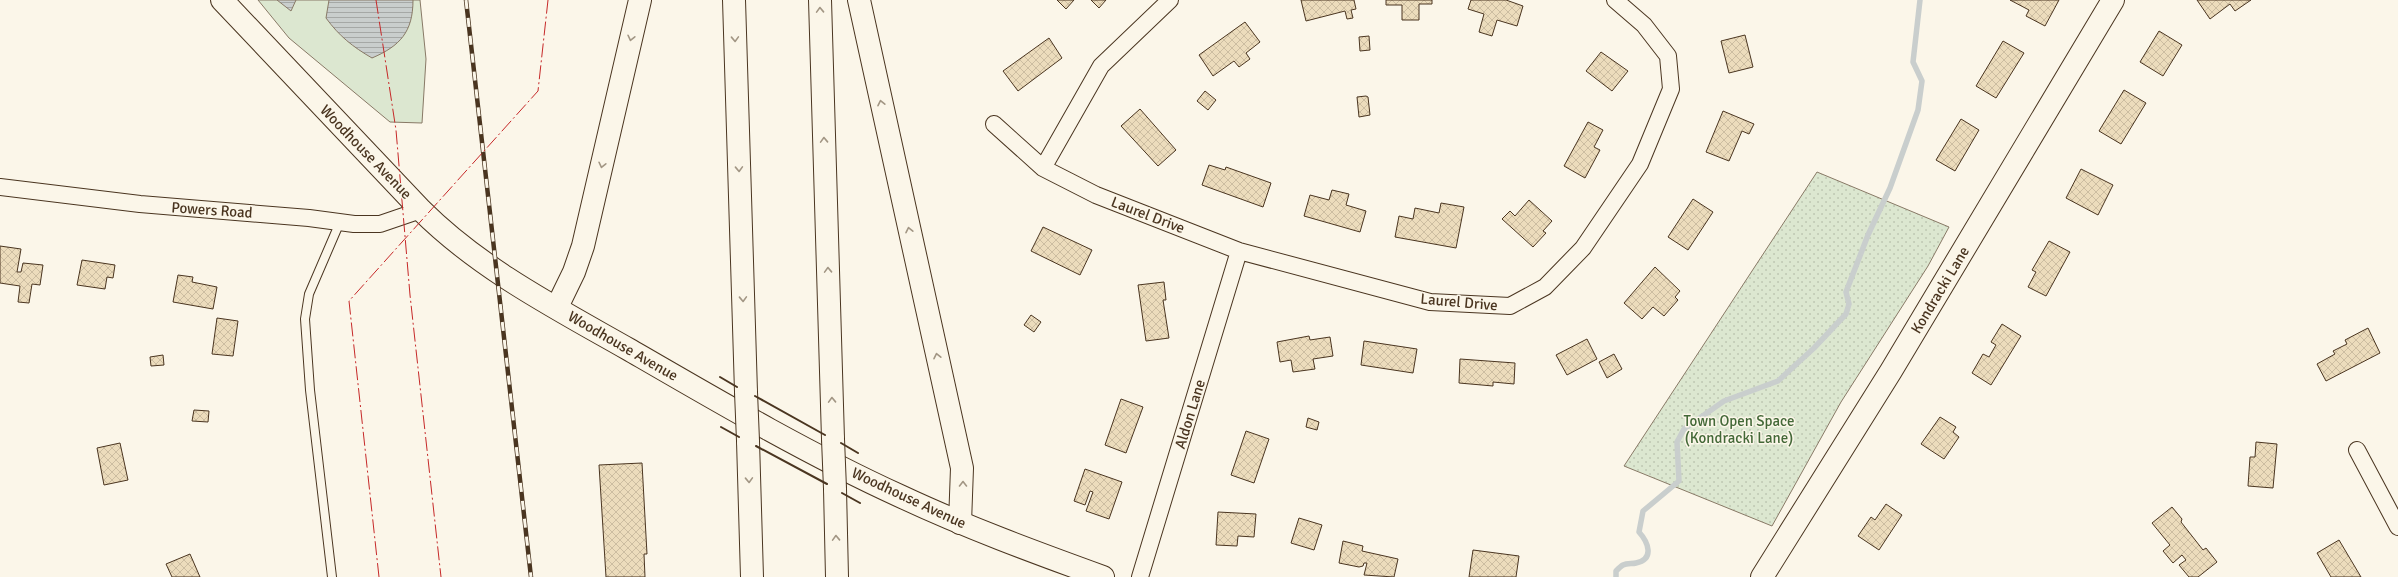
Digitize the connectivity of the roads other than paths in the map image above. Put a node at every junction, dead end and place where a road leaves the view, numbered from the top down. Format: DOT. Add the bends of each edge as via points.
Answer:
graph roads {
  1 [pos="222,0"];
  2 [pos="640,0"];
  3 [pos="734,0"];
  4 [pos="820,0"];
  5 [pos="859,0"];
  6 [pos="1170,0"];
  7 [pos="1615,0"];
  8 [pos="2113,0"];
  9 [pos="994,124"];
  10 [pos="1043,168"];
  11 [pos="0,187"];
  12 [pos="421,210"];
  13 [pos="340,222"];
  14 [pos="1239,251"];
  15 [pos="557,308"];
  16 [pos="2357,450"];
  17 [pos="960,523"];
  18 [pos="2398,526"];
  19 [pos="332,577"];
  20 [pos="752,577"];
  21 [pos="837,577"];
  22 [pos="1103,577"];
  23 [pos="1140,577"];
  24 [pos="1762,577"];
  1 -- 12 [label="main road, Woodhouse Avenue"];
  2 -- 15 [label="main road, one-way" via="583,246"];
  3 -- 20 [label="main road, one-way, bridge"];
  21 -- 4 [label="main road, one-way, bridge"];
  17 -- 5 [label="main road, one-way" via="962,468"];
  6 -- 10 [label="street" via="1101,66"];
  7 -- 14 [label="street, Laurel Drive" via="1644,25 1668,56 1671,90 1640,164 1583,248 1545,287 1510,306 1430,302"];
  8 -- 24 [label="main road, Kondracki Lane" via="1883,384"];
  9 -- 10 [label="street, Laurel Drive"];
  10 -- 14 [label="street, Laurel Drive" via="1096,195"];
  11 -- 13 [label="street, Powers Road" via="140,204"];
  12 -- 13 [label="street, Powers Road" via="380,224"];
  12 -- 15 [label="main road, Woodhouse Avenue" via="470,254"];
  13 -- 19 [label="lane" via="308,294 305,319 310,390"];
  14 -- 23 [label="street, Aldon Lane"];
  15 -- 17 [label="main road, Woodhouse Avenue" via="843,468"];
  16 -- 18 [label="street"];
  17 -- 22 [label="main road, Woodhouse Avenue"];
}
